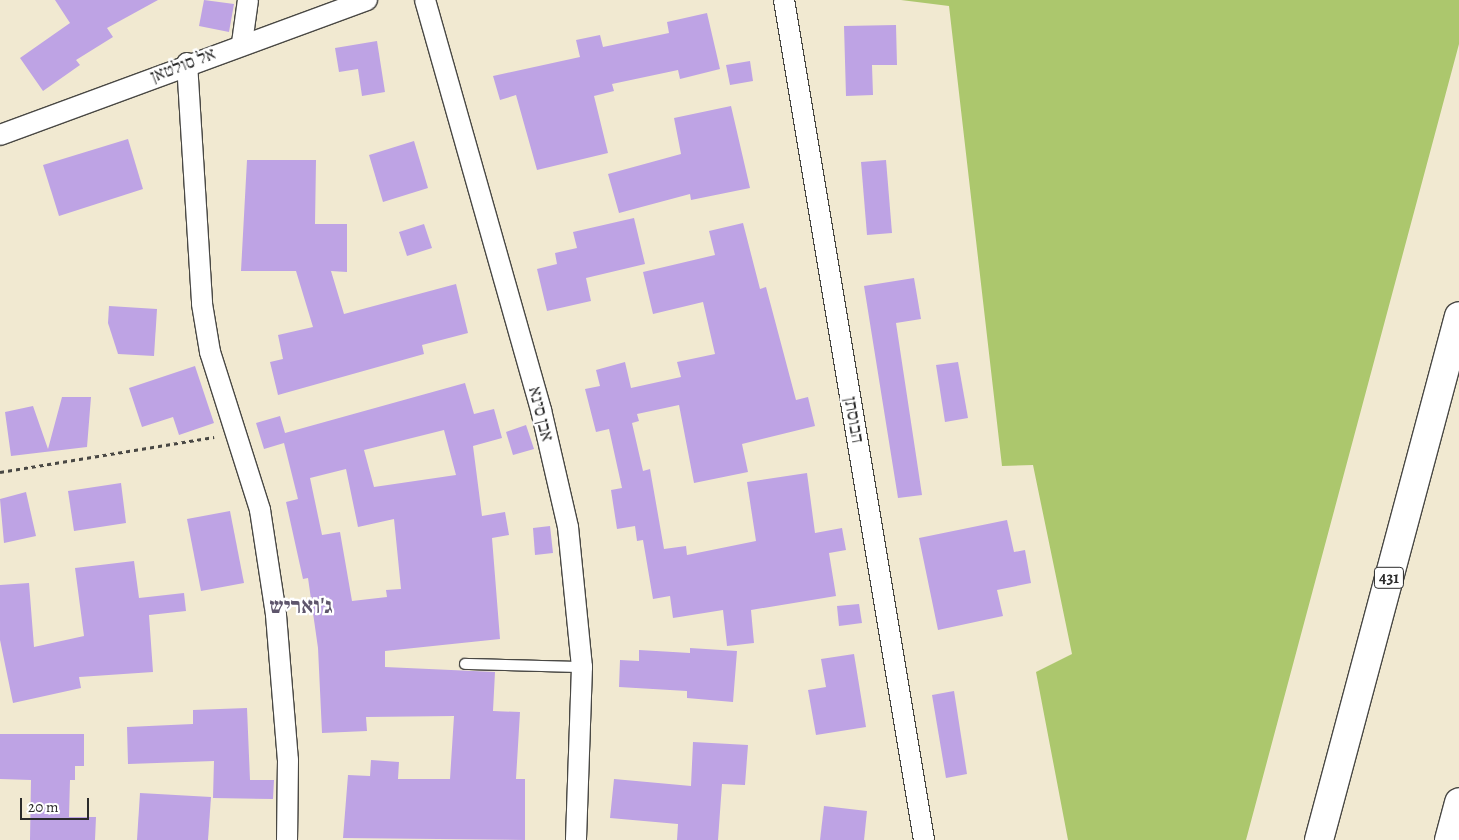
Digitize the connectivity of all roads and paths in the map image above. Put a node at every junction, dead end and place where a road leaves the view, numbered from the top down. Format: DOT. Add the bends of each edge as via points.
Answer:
graph roads {
  1 [pos="248,0"];
  2 [pos="367,0"];
  3 [pos="425,0"];
  4 [pos="784,0"];
  5 [pos="242,43"];
  6 [pos="187,63"];
  7 [pos="0,134"];
  8 [pos="1459,316"];
  9 [pos="239,433"];
  10 [pos="0,472"];
  11 [pos="465,664"];
  12 [pos="582,667"];
  13 [pos="1459,802"];
  14 [pos="287,840"];
  15 [pos="576,840"];
  16 [pos="924,840"];
  17 [pos="1318,840"];
  18 [pos="1449,840"];
  1 -- 5 [label="street"];
  2 -- 5 [label="street, אל סולטאן"];
  3 -- 12 [label="street, אבן סינא" via="541,410 568,527"];
  4 -- 16 [label="street, הבוסתן"];
  5 -- 6 [label="street, אל סולטאן"];
  6 -- 7 [label="street, אל סולטאן"];
  6 -- 9 [label="street" via="202,304 210,352"];
  8 -- 17 [label="highway, 431"];
  9 -- 10 [label="path"];
  9 -- 14 [label="street" via="260,510 276,615 288,760"];
  11 -- 12 [label="lane"];
  12 -- 15 [label="street, אבן סינא"];
  13 -- 18 [label="highway"];
}
